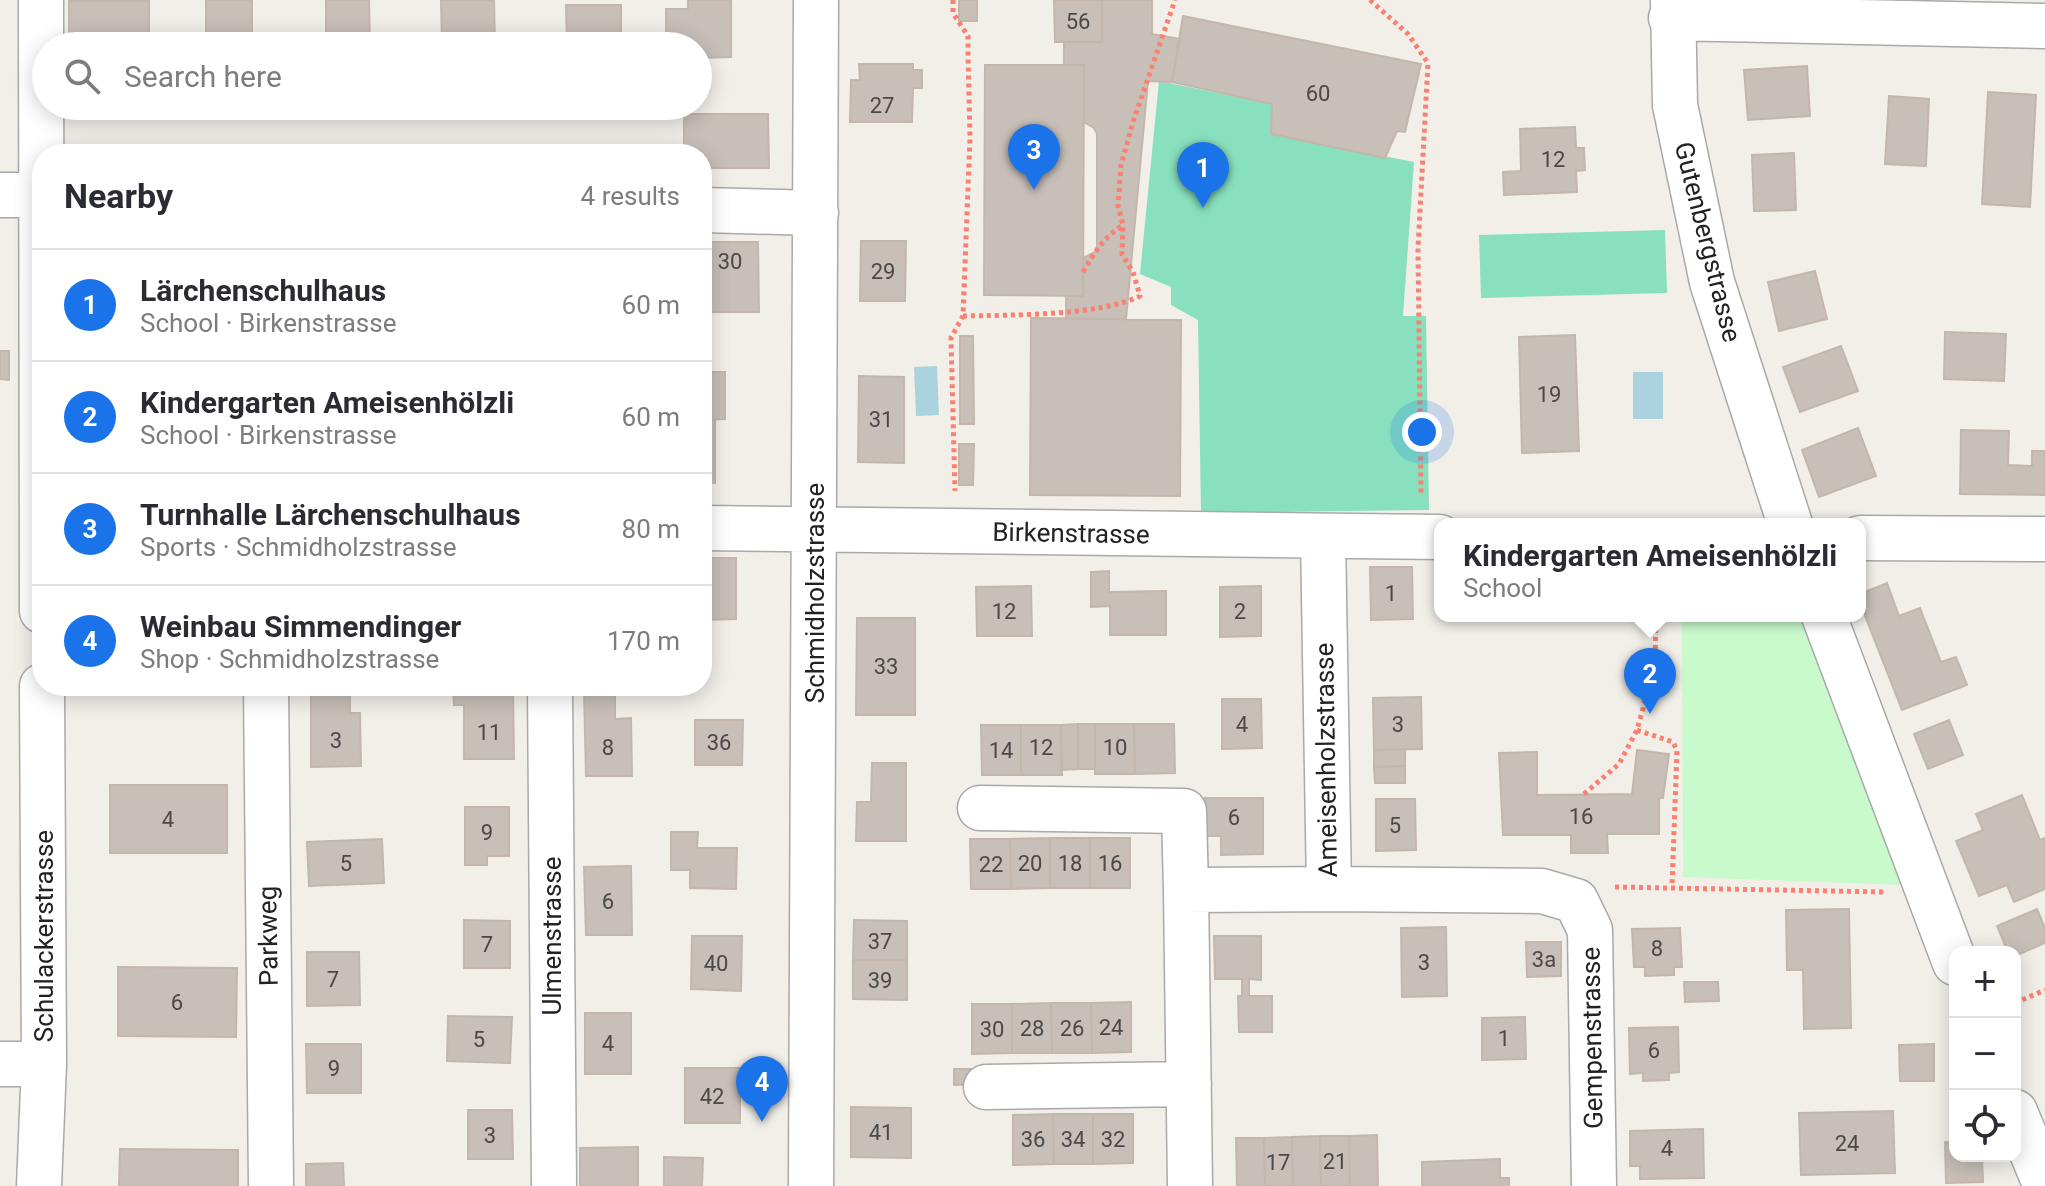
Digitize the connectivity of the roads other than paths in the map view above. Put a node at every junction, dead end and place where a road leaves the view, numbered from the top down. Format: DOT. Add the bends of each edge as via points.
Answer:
graph roads {
  1 [pos="41,0"];
  2 [pos="816,0"];
  3 [pos="1672,9"];
  4 [pos="2045,26"];
  5 [pos="41,32"];
  6 [pos="42,120"];
  7 [pos="42,144"];
  8 [pos="0,195"];
  9 [pos="32,195"];
  10 [pos="712,210"];
  11 [pos="816,213"];
  12 [pos="1788,518"];
  13 [pos="712,528"];
  14 [pos="815,529"];
  15 [pos="1323,537"];
  16 [pos="1431,537"];
  17 [pos="1866,538"];
  18 [pos="2045,539"];
  19 [pos="1826,622"];
  20 [pos="42,696"];
  21 [pos="266,696"];
  22 [pos="550,696"];
  23 [pos="980,808"];
  24 [pos="1329,889"];
  25 [pos="1186,890"];
  26 [pos="1949,947"];
  27 [pos="0,1064"];
  28 [pos="44,1064"];
  29 [pos="1189,1084"];
  30 [pos="986,1087"];
  31 [pos="2021,1126"];
  32 [pos="2045,1184"];
  33 [pos="39,1186"];
  34 [pos="271,1186"];
  35 [pos="554,1186"];
  36 [pos="811,1186"];
  37 [pos="1190,1186"];
  38 [pos="1594,1186"];
  1 -- 5 [label="street"];
  2 -- 11 [label="street, Schmidholzstrasse"];
  3 -- 4 [label="street"];
  3 -- 12 [label="street, Gutenbergstrasse" via="1675,105 1712,282"];
  6 -- 7 [label="street"];
  8 -- 9 [label="street"];
  10 -- 11 [label="street"];
  11 -- 14 [label="street, Schmidholzstrasse"];
  13 -- 14 [label="street, Birkenstrasse"];
  14 -- 15 [label="street, Birkenstrasse"];
  14 -- 36 [label="street, Schmidholzstrasse"];
  15 -- 16 [label="street, Birkenstrasse"];
  15 -- 24 [label="street, Ameisenholzstrasse"];
  17 -- 18 [label="street"];
  19 -- 26 [label="street"];
  20 -- 28 [label="street, Schulackerstrasse"];
  21 -- 34 [label="street, Parkweg"];
  22 -- 35 [label="street, Ulmenstrasse"];
  23 -- 25 [label="street" via="1184,811"];
  24 -- 25 [label="street, Ameisenholzstrasse"];
  24 -- 38 [label="street, Gempenstrasse" via="1542,891 1576,901 1590,930"];
  25 -- 29 [label="street"];
  27 -- 28 [label="street"];
  28 -- 33 [label="street, Schulackerstrasse"];
  29 -- 30 [label="street"];
  29 -- 37 [label="street"];
  31 -- 32 [label="street"];
}
